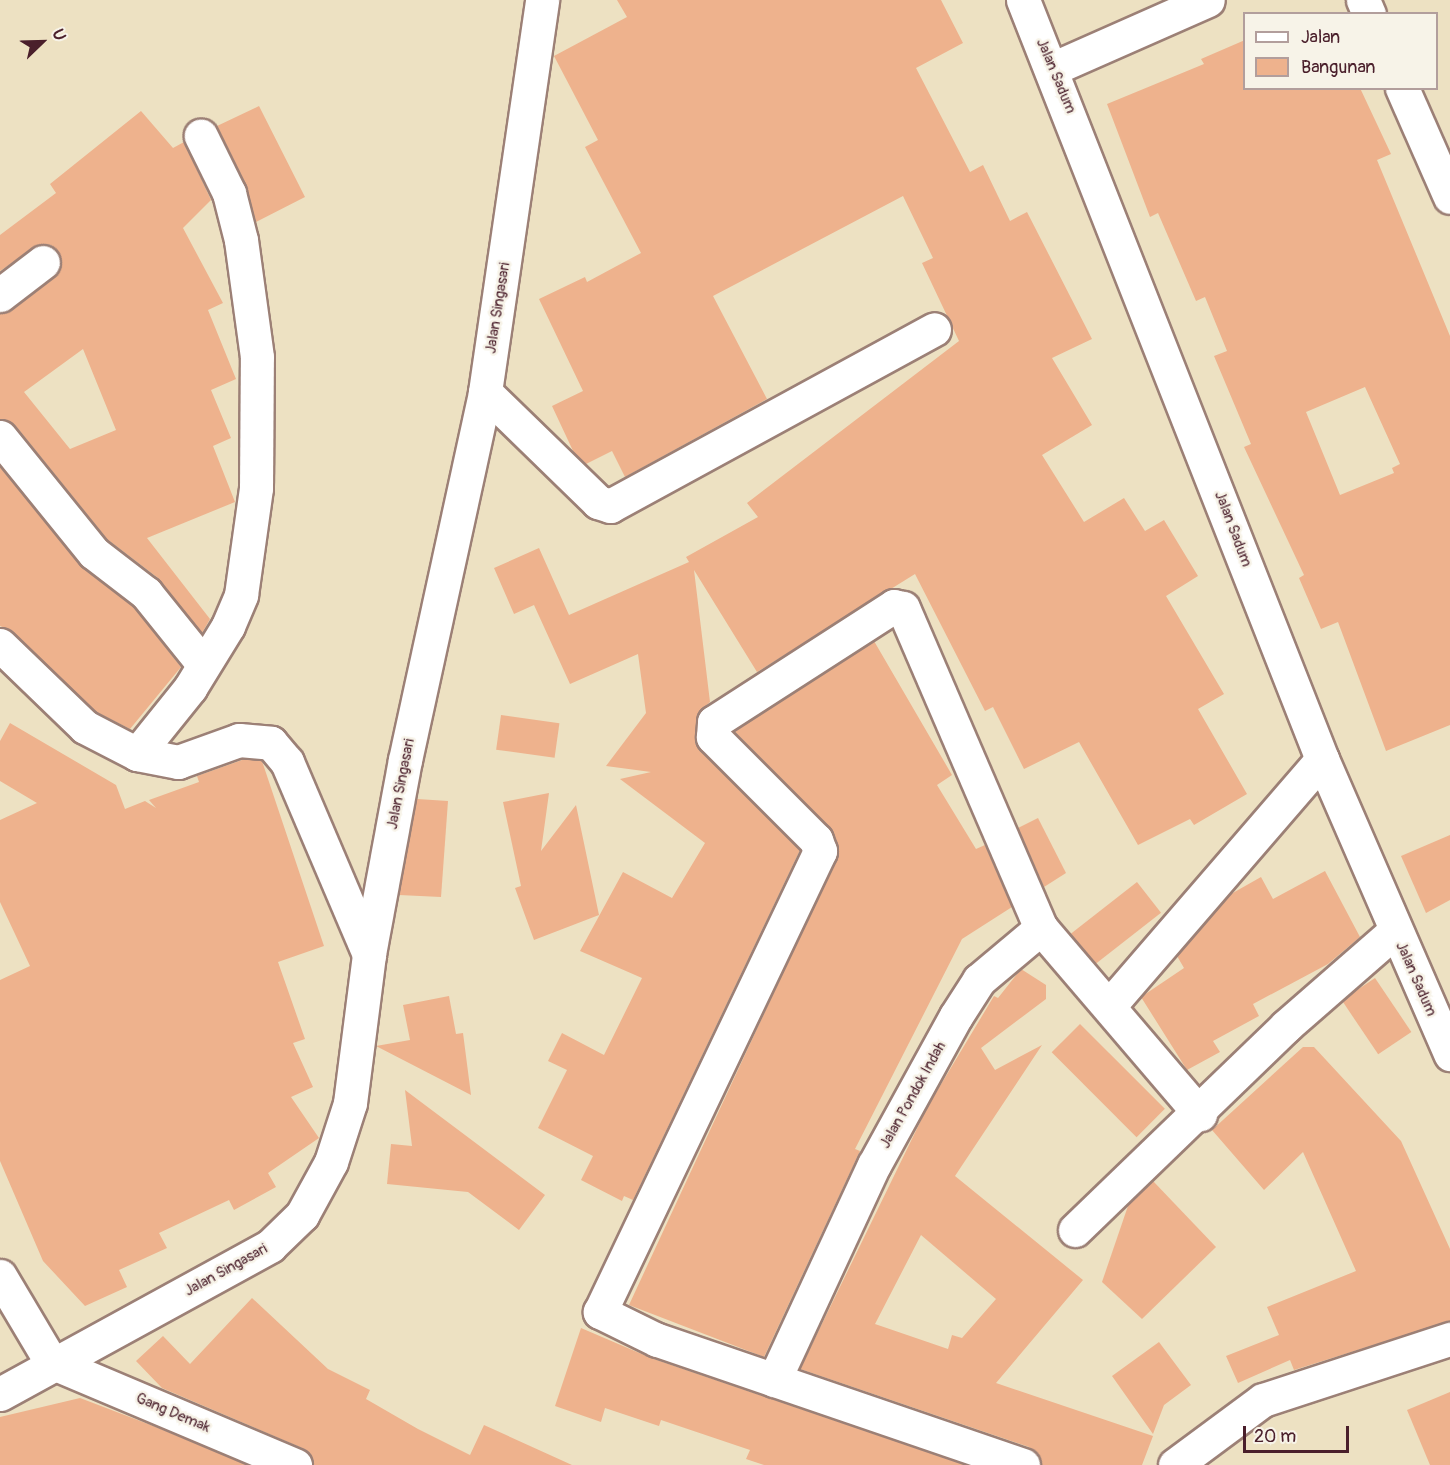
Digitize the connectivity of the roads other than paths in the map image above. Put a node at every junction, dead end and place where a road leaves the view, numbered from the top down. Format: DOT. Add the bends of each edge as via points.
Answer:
graph roads {
  1 [pos="571,0"];
  2 [pos="1023,0"];
  3 [pos="1208,0"];
  4 [pos="542,7"];
  5 [pos="1054,68"];
  6 [pos="1403,90"];
  7 [pos="201,136"];
  8 [pos="1450,197"];
  9 [pos="43,262"];
  10 [pos="0,295"];
  11 [pos="934,329"];
  12 [pos="485,392"];
  13 [pos="0,437"];
  14 [pos="0,645"];
  15 [pos="203,664"];
  16 [pos="136,754"];
  17 [pos="1322,759"];
  18 [pos="1041,928"];
  19 [pos="1395,931"];
  20 [pos="369,954"];
  21 [pos="1109,1006"];
  22 [pos="1450,1054"];
  23 [pos="1200,1114"];
  24 [pos="1075,1230"];
  25 [pos="0,1276"];
  26 [pos="1450,1339"];
  27 [pos="51,1362"];
  28 [pos="774,1380"];
  29 [pos="0,1394"];
  30 [pos="295,1465"];
  31 [pos="1023,1465"];
  32 [pos="1175,1465"];
  1 -- 4 [label="street"];
  2 -- 5 [label="street, Jalan Sadum"];
  3 -- 5 [label="street"];
  4 -- 12 [label="street, Jalan Singasari"];
  5 -- 17 [label="street, Jalan Sadum"];
  6 -- 8 [label="street"];
  7 -- 15 [label="street" via="229,193 241,240 258,402 256,488 241,595"];
  9 -- 10 [label="street"];
  11 -- 12 [label="street" via="610,506 598,502"];
  12 -- 20 [label="street, Jalan Singasari"];
  13 -- 15 [label="street" via="94,553 146,593"];
  14 -- 16 [label="street" via="85,727"];
  15 -- 16 [label="street"];
  16 -- 20 [label="street" via="178,762 239,740 271,743 287,762"];
  17 -- 19 [label="street, Jalan Sadum"];
  17 -- 21 [label="street"];
  18 -- 21 [label="street"];
  18 -- 28 [label="street, Jalan Pondok Indah" via="980,980 956,1016 874,1165"];
  18 -- 28 [label="street" via="903,608 894,606 714,722 713,737 819,843 820,851 600,1312 657,1340"];
  19 -- 22 [label="street, Jalan Sadum"];
  19 -- 23 [label="street" via="1286,1026"];
  20 -- 27 [label="street, Jalan Singasari" via="350,1103 331,1162 302,1215 270,1246"];
  21 -- 23 [label="street"];
  23 -- 24 [label="street"];
  25 -- 27 [label="street"];
  26 -- 32 [label="street" via="1263,1400"];
  27 -- 29 [label="street, Jalan Singasari"];
  27 -- 30 [label="street, Gang Demak"];
  28 -- 31 [label="street"];
}
